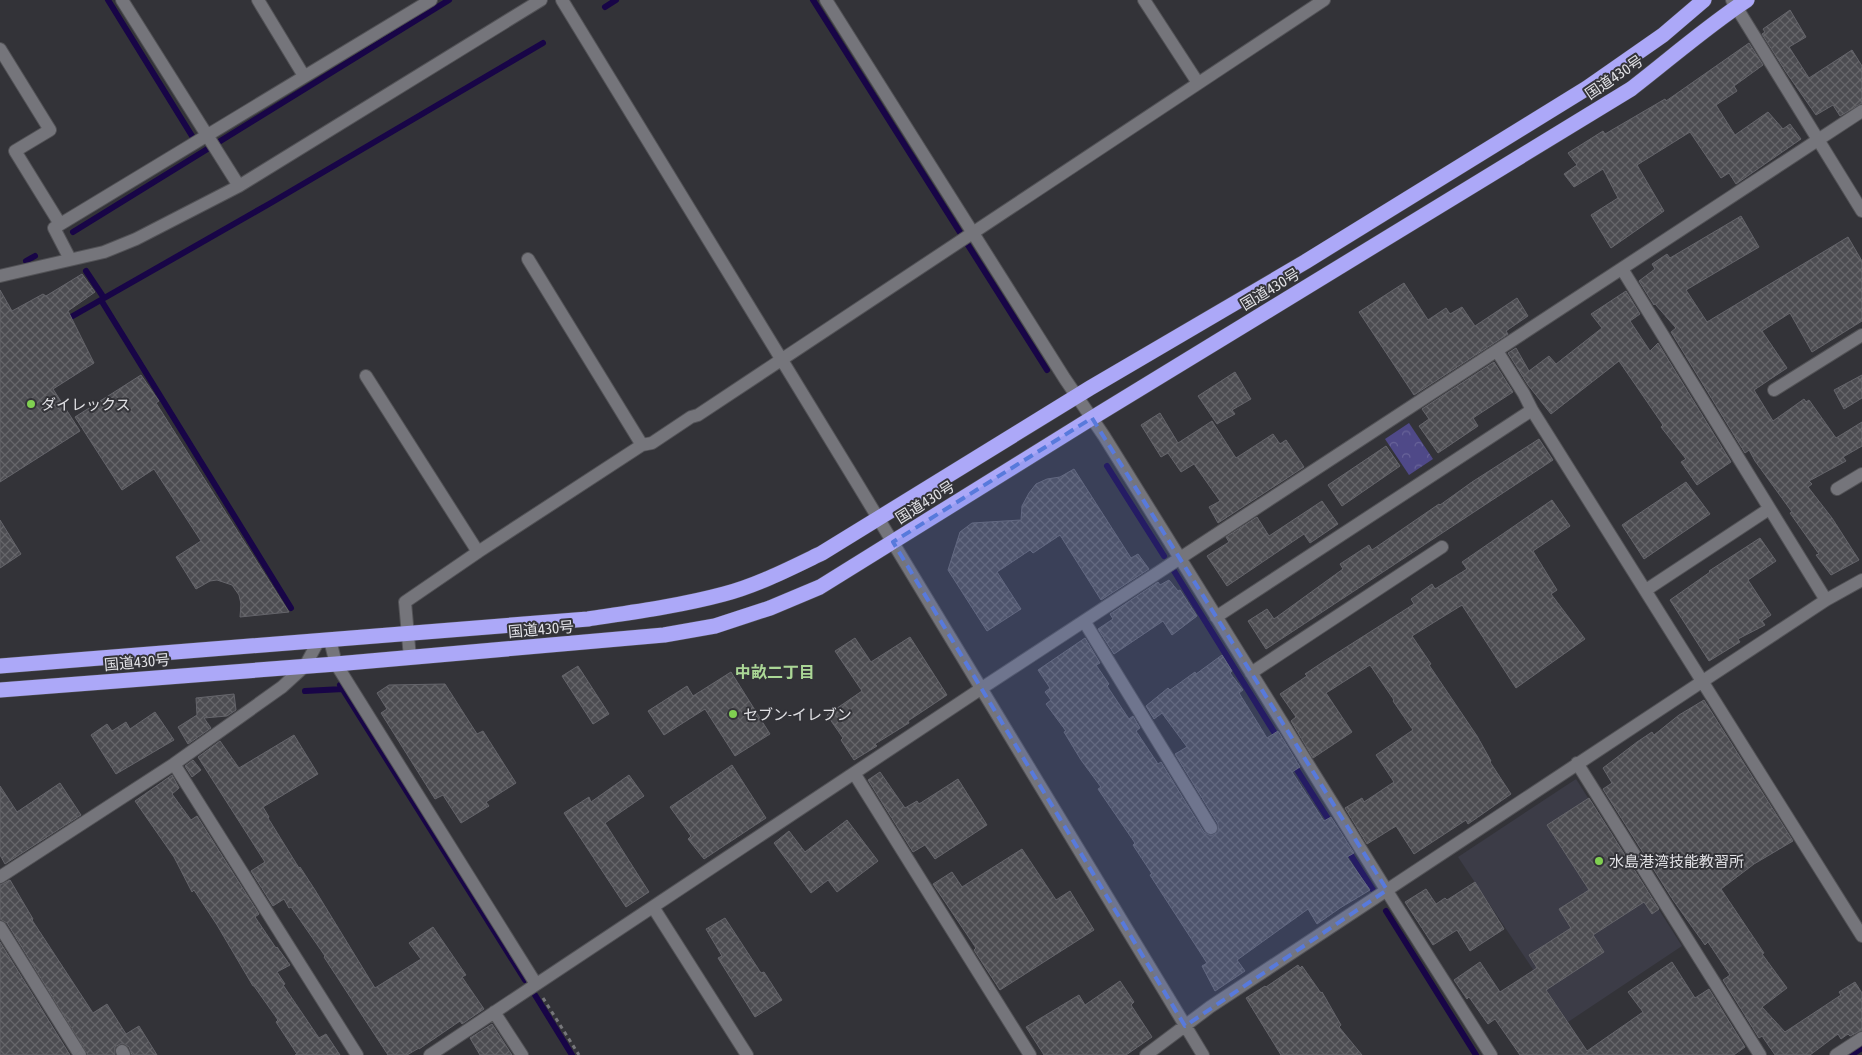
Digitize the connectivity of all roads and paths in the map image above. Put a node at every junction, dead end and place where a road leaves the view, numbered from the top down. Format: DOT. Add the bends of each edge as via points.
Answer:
graph roads {
  1 [pos="122,0"];
  2 [pos="258,0"];
  3 [pos="431,0"];
  4 [pos="541,0"];
  5 [pos="562,0"];
  6 [pos="826,0"];
  7 [pos="1144,0"];
  8 [pos="1324,0"];
  9 [pos="1704,0"];
  10 [pos="1738,2"];
  11 [pos="0,49"];
  12 [pos="304,76"];
  13 [pos="1198,84"];
  14 [pos="1862,111"];
  15 [pos="205,141"];
  16 [pos="1818,141"];
  17 [pos="239,186"];
  18 [pos="1862,211"];
  19 [pos="60,224"];
  20 [pos="967,236"];
  21 [pos="70,259"];
  22 [pos="528,259"];
  23 [pos="1622,269"];
  24 [pos="0,276"];
  25 [pos="1862,335"];
  26 [pos="1498,351"];
  27 [pos="782,359"];
  28 [pos="366,376"];
  29 [pos="1774,390"];
  30 [pos="1077,396"];
  31 [pos="1532,410"];
  32 [pos="1092,418"];
  33 [pos="642,445"];
  34 [pos="1862,474"];
  35 [pos="1837,489"];
  36 [pos="1769,509"];
  37 [pos="878,518"];
  38 [pos="893,542"];
  39 [pos="1442,547"];
  40 [pos="478,552"];
  41 [pos="1180,560"];
  42 [pos="1862,580"];
  43 [pos="1646,590"];
  44 [pos="1826,600"];
  45 [pos="1216,617"];
  46 [pos="1084,622"];
  47 [pos="407,633"];
  48 [pos="325,640"];
  49 [pos="410,658"];
  50 [pos="336,664"];
  51 [pos="0,666"];
  52 [pos="305,666"];
  53 [pos="1250,673"];
  54 [pos="1703,680"];
  55 [pos="982,688"];
  56 [pos="0,690"];
  57 [pos="1577,763"];
  58 [pos="174,764"];
  59 [pos="854,773"];
  60 [pos="1211,828"];
  61 [pos="0,877"];
  62 [pos="1387,890"];
  63 [pos="653,907"];
  64 [pos="0,927"];
  65 [pos="1862,936"];
  66 [pos="536,984"];
  67 [pos="494,1012"];
  68 [pos="1185,1026"];
  69 [pos="1862,1038"];
  70 [pos="80,1055"];
  71 [pos="357,1055"];
  72 [pos="430,1055"];
  73 [pos="522,1055"];
  74 [pos="579,1055"];
  75 [pos="747,1055"];
  76 [pos="1030,1055"];
  77 [pos="1146,1055"];
  78 [pos="1203,1055"];
  79 [pos="1491,1055"];
  80 [pos="1760,1055"];
  81 [pos="1836,1055"];
  1 -- 15 [label="street"];
  2 -- 12 [label="street"];
  3 -- 12 [label="street"];
  4 -- 17 [label="street"];
  5 -- 27 [label="street"];
  6 -- 20 [label="street"];
  7 -- 13 [label="street"];
  8 -- 13 [label="street"];
  9 -- 30 [label="highway, 国道430号" via="1663,35 1587,88 1305,262"];
  10 -- 16 [label="street"];
  10 -- 32 [label="highway, 国道430号" via="1631,89"];
  11 -- 19 [label="street" via="50,130 15,151"];
  12 -- 15 [label="street"];
  13 -- 20 [label="street"];
  14 -- 16 [label="street"];
  15 -- 17 [label="street"];
  15 -- 19 [label="street"];
  16 -- 18 [label="street"];
  16 -- 23 [label="street"];
  17 -- 21 [label="street" via="136,240 104,252"];
  19 -- 21 [label="street" via="54,228"];
  20 -- 27 [label="street"];
  20 -- 30 [label="street"];
  21 -- 24 [label="street"];
  22 -- 33 [label="street"];
  23 -- 26 [label="street"];
  23 -- 36 [label="street"];
  25 -- 29 [label="street"];
  26 -- 31 [label="street"];
  26 -- 41 [label="street"];
  27 -- 33 [label="street" via="698,415 652,443"];
  27 -- 37 [label="street"];
  28 -- 40 [label="street"];
  30 -- 32 [label="street"];
  30 -- 37 [label="highway, 国道430号"];
  31 -- 43 [label="street"];
  31 -- 45 [label="street"];
  32 -- 38 [label="highway, 国道430号"];
  32 -- 41 [label="street"];
  33 -- 40 [label="street"];
  34 -- 35 [label="street"];
  36 -- 43 [label="street"];
  36 -- 44 [label="street"];
  37 -- 38 [label="street"];
  37 -- 47 [label="highway, 国道430号" via="822,553 726,594 666,608 588,619"];
  38 -- 49 [label="highway, 国道430号" via="820,587 715,626 601,642"];
  38 -- 55 [label="street"];
  39 -- 53 [label="street"];
  40 -- 47 [label="street" via="405,602"];
  41 -- 45 [label="street"];
  41 -- 46 [label="street"];
  42 -- 44 [label="street"];
  43 -- 54 [label="street"];
  44 -- 54 [label="street"];
  45 -- 53 [label="street"];
  46 -- 55 [label="street"];
  46 -- 60 [label="street"];
  47 -- 48 [label="highway, 国道430号"];
  47 -- 49 [label="street"];
  48 -- 50 [label="street"];
  48 -- 51 [label="highway, 国道430号"];
  48 -- 52 [label="street"];
  49 -- 50 [label="highway, 国道430号"];
  50 -- 52 [label="highway, 国道430号"];
  50 -- 66 [label="street"];
  52 -- 56 [label="highway, 国道430号"];
  52 -- 58 [label="street" via="274,693"];
  53 -- 62 [label="street"];
  54 -- 57 [label="street"];
  54 -- 65 [label="street"];
  55 -- 59 [label="street"];
  55 -- 68 [label="street"];
  57 -- 62 [label="street"];
  57 -- 80 [label="street"];
  58 -- 61 [label="street"];
  58 -- 71 [label="street"];
  59 -- 63 [label="street"];
  59 -- 76 [label="street"];
  62 -- 68 [label="street"];
  62 -- 79 [label="street"];
  63 -- 66 [label="street"];
  63 -- 75 [label="street"];
  64 -- 70 [label="street"];
  66 -- 67 [label="street"];
  66 -- 74 [label="path"];
  67 -- 72 [label="street"];
  67 -- 73 [label="street"];
  68 -- 77 [label="street"];
  68 -- 78 [label="street"];
  69 -- 81 [label="street"];
}
